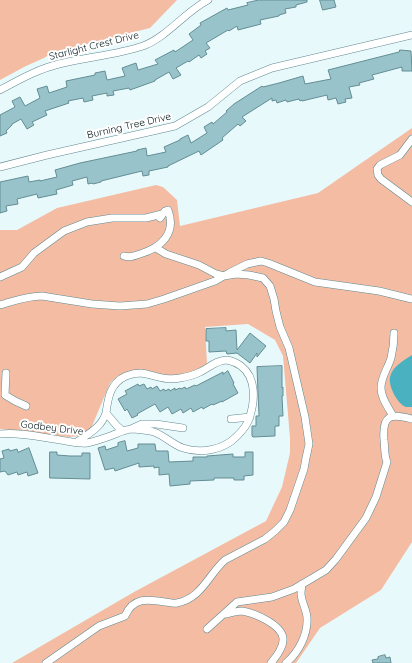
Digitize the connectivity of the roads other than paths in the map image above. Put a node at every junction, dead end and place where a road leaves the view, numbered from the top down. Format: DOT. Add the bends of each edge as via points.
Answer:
graph roads {
  1 [pos="208,0"];
  2 [pos="412,35"];
  3 [pos="0,90"];
  4 [pos="412,139"];
  5 [pos="0,167"];
  6 [pos="412,202"];
  7 [pos="156,248"];
  8 [pos="124,256"];
  9 [pos="224,276"];
  10 [pos="0,277"];
  11 [pos="412,299"];
  12 [pos="0,305"];
  13 [pos="394,333"];
  14 [pos="6,373"];
  15 [pos="3,395"];
  16 [pos="26,406"];
  17 [pos="106,413"];
  18 [pos="393,416"];
  19 [pos="250,417"];
  20 [pos="231,419"];
  21 [pos="412,419"];
  22 [pos="183,428"];
  23 [pos="131,429"];
  24 [pos="123,431"];
  25 [pos="0,434"];
  26 [pos="77,442"];
  27 [pos="302,584"];
  28 [pos="224,614"];
  29 [pos="207,629"];
  30 [pos="46,663"];
  31 [pos="271,663"];
  32 [pos="286,663"];
  1 -- 3 [label="street, Starlight Crest Drive" via="144,45 58,64 26,76"];
  2 -- 5 [label="street, Burning Tree Drive" via="272,68 240,81 208,107 175,126"];
  4 -- 6 [label="street" via="400,155 377,169 380,179"];
  7 -- 8 [label="street" via="130,258"];
  7 -- 9 [label="street"];
  7 -- 10 [label="street" via="170,229 168,210 161,217 112,218 87,222 64,231 34,253 22,267"];
  9 -- 11 [label="street" via="247,264 261,261 315,282 379,290"];
  9 -- 12 [label="street" via="147,304 120,306 34,296"];
  9 -- 30 [label="street" via="236,274 263,278 270,286 280,327 289,348 309,444 304,469 290,510 284,522 265,539 220,564 193,597 175,604 139,601 128,609 125,616 99,626"];
  13 -- 18 [label="street" via="391,359 381,388"];
  14 -- 15 [label="street"];
  15 -- 16 [label="street"];
  17 -- 19 [label="street, Godbey Drive" via="108,396 119,380 126,376 140,373 160,378 182,378 227,360 237,363 251,378 253,402"];
  17 -- 24 [label="street"];
  17 -- 26 [label="street" via="96,428"];
  18 -- 21 [label="street"];
  18 -- 27 [label="street" via="384,424 387,462 366,518 326,570"];
  19 -- 20 [label="street"];
  19 -- 23 [label="street, Godbey Drive" via="244,429 234,439 214,449 198,451 183,448 152,431"];
  22 -- 23 [label="street" via="142,424"];
  23 -- 24 [label="street, Godbey Drive"];
  24 -- 26 [label="street, Godbey Drive" via="87,443"];
  25 -- 26 [label="street, Godbey Drive" via="17,433"];
  27 -- 28 [label="street" via="272,598 237,602"];
  27 -- 32 [label="street" via="301,593 307,618 305,633 299,648"];
  28 -- 29 [label="street"];
  28 -- 31 [label="street" via="240,611 252,614 269,621 278,630 283,639 282,645"];
}
